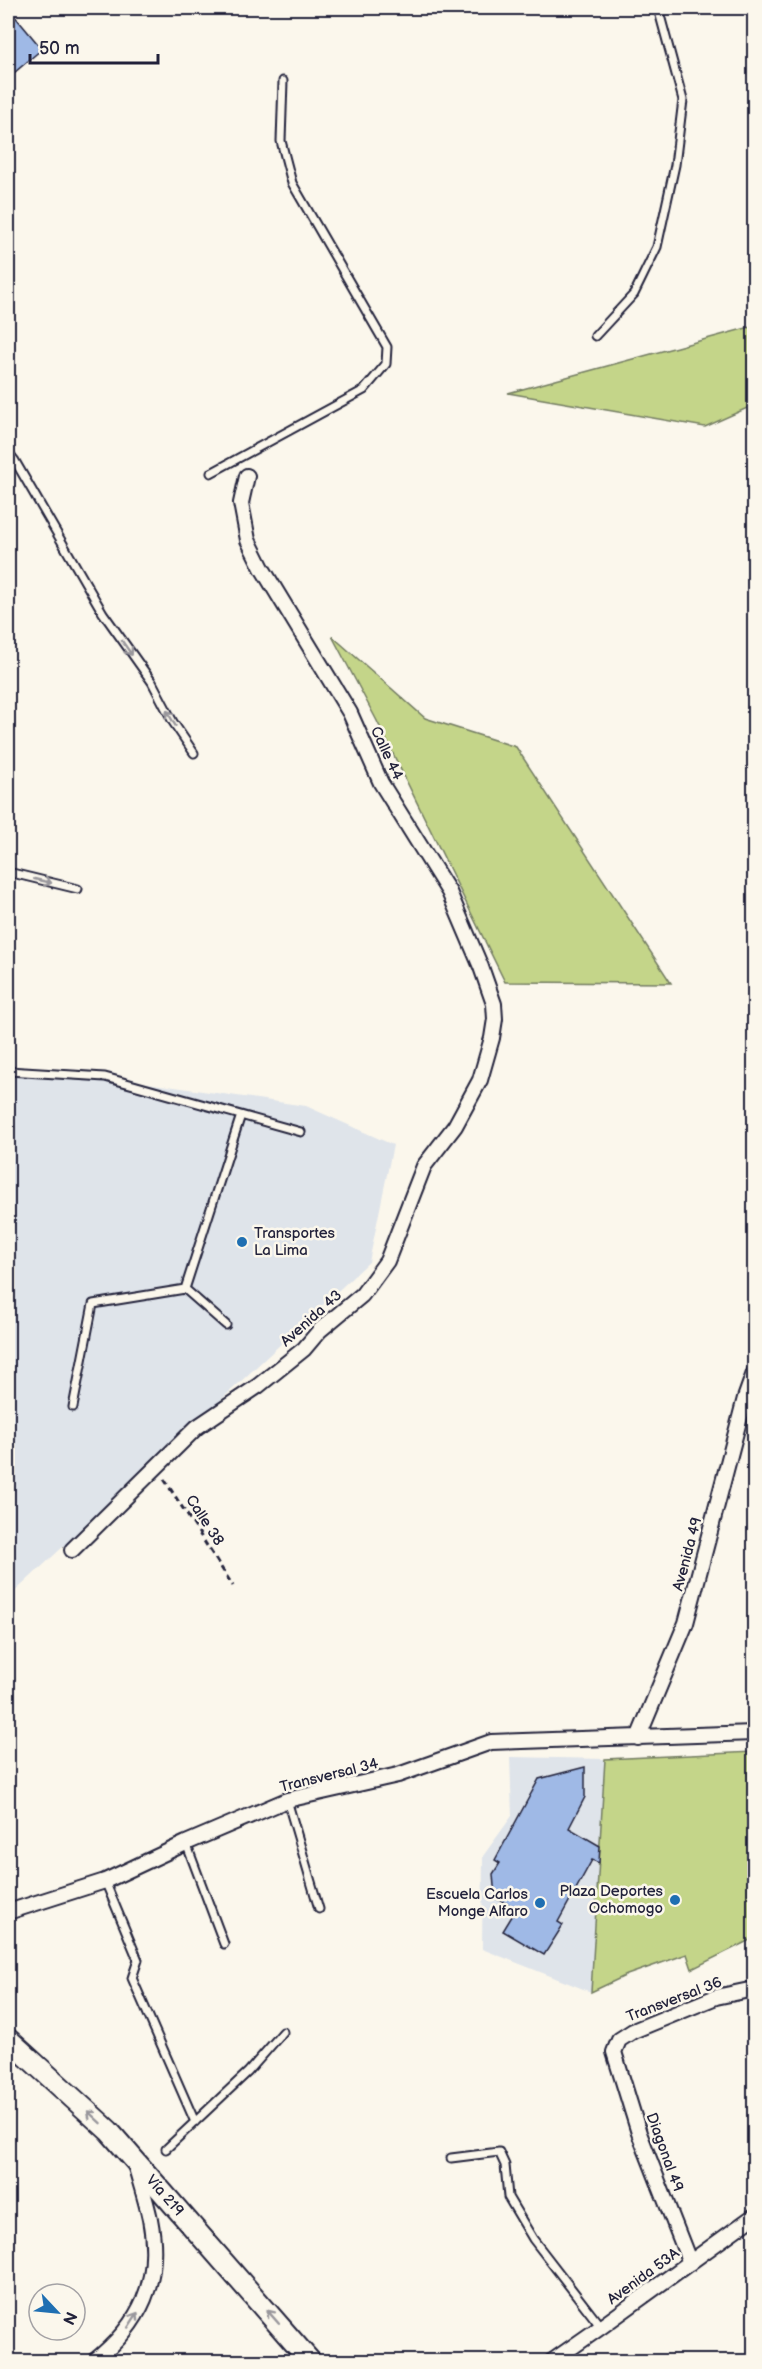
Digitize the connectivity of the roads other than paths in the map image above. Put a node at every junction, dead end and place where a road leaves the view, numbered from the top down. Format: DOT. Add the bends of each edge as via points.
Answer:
graph roads {
  1 [pos="658,8"];
  2 [pos="283,81"];
  3 [pos="594,336"];
  4 [pos="8,452"];
  5 [pos="211,472"];
  6 [pos="247,476"];
  7 [pos="194,753"];
  8 [pos="8,872"];
  9 [pos="78,889"];
  10 [pos="490,1048"];
  11 [pos="8,1071"];
  12 [pos="242,1115"];
  13 [pos="301,1132"];
  14 [pos="185,1288"];
  15 [pos="226,1325"];
  16 [pos="754,1374"];
  17 [pos="73,1407"];
  18 [pos="72,1550"];
  19 [pos="754,1733"];
  20 [pos="638,1738"];
  21 [pos="287,1800"];
  22 [pos="186,1843"];
  23 [pos="105,1881"];
  24 [pos="319,1909"];
  25 [pos="8,1912"];
  26 [pos="224,1944"];
  27 [pos="754,1989"];
  28 [pos="283,2032"];
  29 [pos="8,2039"];
  30 [pos="614,2052"];
  31 [pos="195,2122"];
  32 [pos="166,2149"];
  33 [pos="451,2158"];
  34 [pos="134,2159"];
  35 [pos="754,2216"];
  36 [pos="690,2263"];
  37 [pos="601,2327"];
  38 [pos="93,2361"];
  39 [pos="312,2361"];
  40 [pos="551,2361"];
  1 -- 3 [label="lane" via="683,100 675,165 657,247 634,294"];
  2 -- 5 [label="lane" via="281,141 292,183 387,347 386,364 364,390"];
  4 -- 7 [label="lane" via="103,613 152,682"];
  6 -- 10 [label="street, Calle 44" via="241,503 248,540 341,697 381,783 449,892 494,1004"];
  8 -- 9 [label="lane, one-way"];
  10 -- 18 [label="street, Avenida 43" via="480,1080 455,1126 424,1166 387,1261 362,1295 258,1386 197,1427"];
  11 -- 12 [label="lane" via="105,1077"];
  12 -- 13 [label="lane"];
  12 -- 14 [label="lane"];
  14 -- 15 [label="lane"];
  14 -- 17 [label="lane" via="93,1304"];
  16 -- 20 [label="street, Avenida 49" via="686,1623"];
  19 -- 20 [label="street, Transversal 34"];
  20 -- 21 [label="street, Transversal 34" via="491,1742 398,1775"];
  21 -- 22 [label="street, Transversal 34"];
  21 -- 24 [label="lane"];
  22 -- 23 [label="street, Transversal 34"];
  22 -- 26 [label="lane"];
  23 -- 25 [label="street, Transversal 34"];
  23 -- 31 [label="lane" via="138,1960 132,1978"];
  27 -- 30 [label="street, Transversal 36" via="716,1996 633,2031 619,2040"];
  28 -- 31 [label="lane"];
  34 -- 29 [label="main road, Vía 219, one-way" via="94,2116"];
  30 -- 36 [label="street, Diagonal 49" via="639,2133"];
  31 -- 32 [label="lane"];
  33 -- 37 [label="lane" via="499,2152 505,2165 508,2197 533,2239"];
  38 -- 34 [label="street, one-way" via="131,2325 143,2304 150,2275 150,2218"];
  39 -- 34 [label="main road, Vía 219, one-way"];
  35 -- 36 [label="street, Avenida 53A"];
  36 -- 37 [label="street, Avenida 53A"];
  37 -- 40 [label="street, Avenida 53A"];
}
